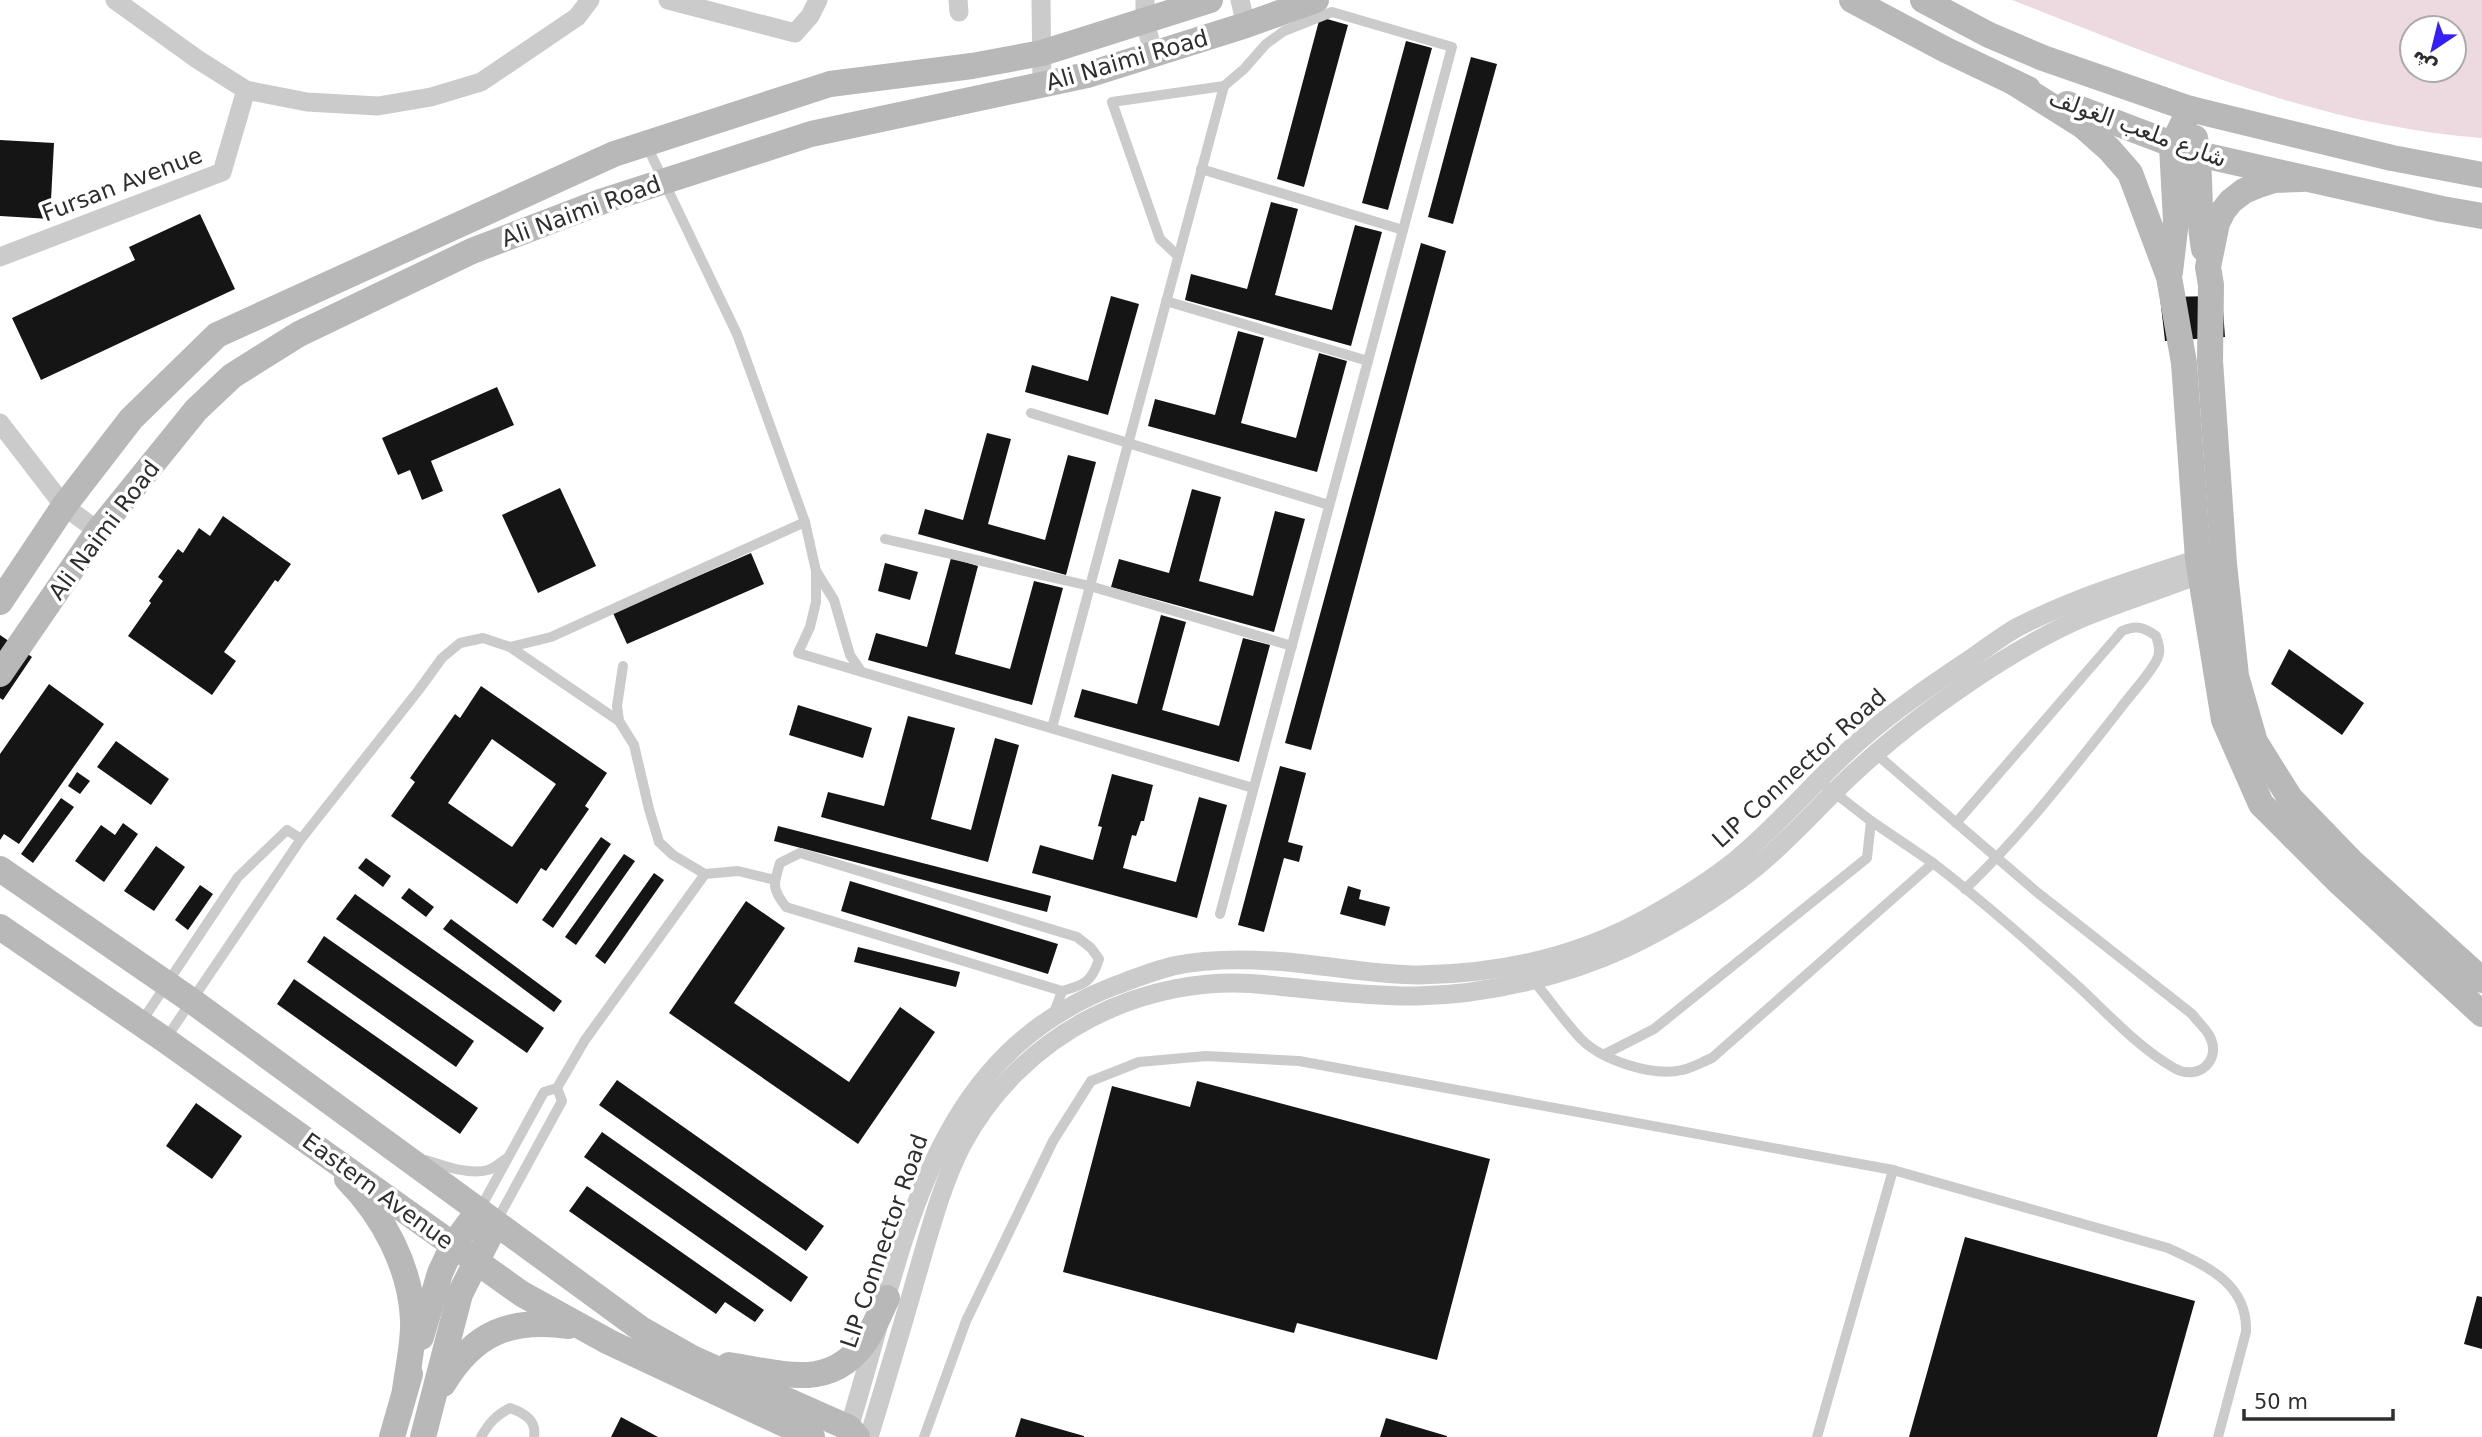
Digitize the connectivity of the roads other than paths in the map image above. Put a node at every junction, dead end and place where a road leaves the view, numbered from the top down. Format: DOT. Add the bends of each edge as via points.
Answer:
graph roads {
  1 [pos="115,0"];
  2 [pos="590,0"];
  3 [pos="668,0"];
  4 [pos="818,0"];
  5 [pos="1041,0"];
  6 [pos="1210,0"];
  7 [pos="1316,0"];
  8 [pos="1852,0"];
  9 [pos="1923,0"];
  10 [pos="737,9"];
  11 [pos="1145,11"];
  12 [pos="1243,13"];
  13 [pos="1042,53"];
  14 [pos="1154,55"];
  15 [pos="2012,82"];
  16 [pos="1042,85"];
  17 [pos="1224,86"];
  18 [pos="246,90"];
  19 [pos="2190,109"];
  20 [pos="645,144"];
  21 [pos="2172,146"];
  22 [pos="2198,154"];
  23 [pos="1201,169"];
  24 [pos="2482,175"];
  25 [pos="2302,179"];
  26 [pos="664,181"];
  27 [pos="2482,216"];
  28 [pos="1403,230"];
  29 [pos="1178,256"];
  30 [pos="0,257"];
  31 [pos="2208,267"];
  32 [pos="2169,277"];
  33 [pos="1166,301"];
  34 [pos="1368,361"];
  35 [pos="1031,413"];
  36 [pos="0,423"];
  37 [pos="1128,445"];
  38 [pos="1329,505"];
  39 [pos="64,506"];
  40 [pos="805,522"];
  41 [pos="98,531"];
  42 [pos="885,538"];
  43 [pos="2207,566"];
  44 [pos="816,571"];
  45 [pos="1090,586"];
  46 [pos="0,602"];
  47 [pos="1292,646"];
  48 [pos="510,647"];
  49 [pos="623,666"];
  50 [pos="861,671"];
  51 [pos="0,674"];
  52 [pos="619,721"];
  53 [pos="1052,728"];
  54 [pos="1860,740"];
  55 [pos="1876,754"];
  56 [pos="1818,780"];
  57 [pos="1253,788"];
  58 [pos="1835,792"];
  59 [pos="1871,821"];
  60 [pos="1956,823"];
  61 [pos="302,839"];
  62 [pos="1998,858"];
  63 [pos="1933,863"];
  64 [pos="0,870"];
  65 [pos="705,874"];
  66 [pos="775,880"];
  67 [pos="1965,889"];
  68 [pos="1220,914"];
  69 [pos="0,927"];
  70 [pos="1527,972"];
  71 [pos="2482,980"];
  72 [pos="166,983"];
  73 [pos="1062,990"];
  74 [pos="192,1001"];
  75 [pos="2482,1014"];
  76 [pos="1053,1016"];
  77 [pos="140,1024"];
  78 [pos="164,1040"];
  79 [pos="1605,1054"];
  80 [pos="557,1087"];
  81 [pos="314,1146"];
  82 [pos="400,1152"];
  83 [pos="511,1155"];
  84 [pos="1893,1170"];
  85 [pos="487,1216"];
  86 [pos="453,1245"];
  87 [pos="475,1262"];
  88 [pos="887,1298"];
  89 [pos="578,1327"];
  90 [pos="694,1359"];
  91 [pos="405,1390"];
  92 [pos="431,1403"];
  93 [pos="775,1420"];
  94 [pos="855,1435"];
  95 [pos="392,1437"];
  96 [pos="423,1437"];
  97 [pos="481,1437"];
  98 [pos="534,1437"];
  99 [pos="797,1437"];
  100 [pos="812,1437"];
  101 [pos="924,1437"];
  102 [pos="1817,1437"];
  103 [pos="2218,1437"];
  1 -- 18 [label="street"];
  2 -- 18 [label="street" via="577,17 481,82 431,97 378,106 307,102"];
  3 -- 10 [label="street"];
  4 -- 10 [label="street" via="794,33"];
  5 -- 13 [label="street"];
  6 -- 11 [label="main road, Ali Naimi Road"];
  7 -- 12 [label="main road, Ali Naimi Road"];
  8 -- 15 [label="main road, شارع ملعب الغولف"];
  9 -- 19 [label="main road, شارع ملعب الغولف" via="2043,58"];
  11 -- 13 [label="main road, Ali Naimi Road"];
  11 -- 14 [label="street"];
  12 -- 14 [label="main road, Ali Naimi Road"];
  13 -- 16 [label="street"];
  13 -- 20 [label="main road, Ali Naimi Road" via="830,84"];
  14 -- 16 [label="main road, Ali Naimi Road"];
  15 -- 21 [label="main road, شارع ملعب الغولف"];
  15 -- 32 [label="main road" via="2083,126 2130,173"];
  16 -- 26 [label="main road, Ali Naimi Road" via="810,134"];
  17 -- 23 [label="lane"];
  17 -- 28 [label="lane" via="1284,31 1332,12 1452,47"];
  17 -- 29 [label="lane" via="1112,102 1160,239"];
  18 -- 30 [label="street, Fursan Avenue" via="222,172"];
  19 -- 21 [label="main road"];
  19 -- 22 [label="main road"];
  19 -- 24 [label="main road, شارع ملعب الغولف"];
  20 -- 26 [label="lane"];
  20 -- 39 [label="main road, Ali Naimi Road" via="614,154 218,335 131,419"];
  21 -- 22 [label="main road, شارع ملعب الغولف"];
  21 -- 32 [label="main road" via="2176,221"];
  22 -- 25 [label="main road, شارع ملعب الغولف"];
  22 -- 31 [label="main road" via="2200,228"];
  23 -- 28 [label="lane"];
  23 -- 29 [label="lane"];
  25 -- 27 [label="main road, شارع ملعب الغولف"];
  25 -- 31 [label="main road" via="2274,180 2231,201 2217,223"];
  26 -- 40 [label="lane" via="737,334"];
  26 -- 41 [label="main road, Ali Naimi Road" via="472,251 299,334 232,376 196,410"];
  28 -- 34 [label="lane"];
  29 -- 33 [label="lane"];
  31 -- 43 [label="main road"];
  32 -- 43 [label="main road" via="2184,363"];
  33 -- 34 [label="lane"];
  33 -- 37 [label="lane"];
  34 -- 38 [label="lane"];
  35 -- 37 [label="lane"];
  36 -- 39 [label="street"];
  37 -- 38 [label="lane"];
  37 -- 45 [label="lane"];
  38 -- 47 [label="lane"];
  39 -- 41 [label="street"];
  39 -- 46 [label="main road, Ali Naimi Road"];
  40 -- 44 [label="lane"];
  40 -- 48 [label="lane" via="551,636"];
  41 -- 51 [label="main road, Ali Naimi Road"];
  42 -- 45 [label="lane"];
  43 -- 54 [label="street, LIP Connector Road" via="2087,596 2013,630"];
  43 -- 55 [label="street, LIP Connector Road" via="2038,641 1952,694"];
  43 -- 71 [label="main road" via="2255,742 2290,798 2351,861"];
  43 -- 75 [label="main road" via="2224,720 2261,804"];
  44 -- 50 [label="lane" via="834,600 850,655"];
  44 -- 50 [label="lane" via="816,602 798,653"];
  45 -- 47 [label="lane"];
  45 -- 53 [label="lane"];
  47 -- 57 [label="lane"];
  48 -- 52 [label="lane"];
  48 -- 61 [label="lane" via="483,638 460,643 442,657"];
  49 -- 52 [label="lane"];
  50 -- 53 [label="lane"];
  52 -- 65 [label="lane" via="634,745 659,842"];
  53 -- 57 [label="lane"];
  54 -- 55 [label="lane"];
  54 -- 56 [label="street, LIP Connector Road"];
  55 -- 58 [label="street, LIP Connector Road"];
  55 -- 60 [label="lane"];
  56 -- 58 [label="lane"];
  56 -- 70 [label="street, LIP Connector Road" via="1737,859 1689,892 1647,918"];
  57 -- 68 [label="lane"];
  58 -- 59 [label="lane"];
  58 -- 70 [label="street, LIP Connector Road" via="1755,868 1671,925 1624,949"];
  59 -- 63 [label="lane"];
  59 -- 79 [label="lane" via="1867,858 1654,1029"];
  60 -- 62 [label="lane"];
  60 -- 62 [label="lane" via="2122,631 2134,626 2156,636 2158,657 2141,681"];
  61 -- 72 [label="lane" via="287,830 238,877"];
  61 -- 74 [label="lane"];
  62 -- 67 [label="lane"];
  62 -- 67 [label="lane" via="2192,1014 2210,1036 2213,1049 2202,1071 2187,1074 2173,1068 2137,1041"];
  63 -- 67 [label="lane"];
  63 -- 79 [label="lane" via="1712,1058 1682,1070 1661,1072 1634,1068"];
  64 -- 72 [label="main road, Eastern Avenue"];
  65 -- 66 [label="lane" via="738,871"];
  65 -- 80 [label="lane" via="585,1040"];
  66 -- 73 [label="lane" via="776,895 786,907"];
  66 -- 73 [label="lane" via="779,863 800,853 1077,937 1098,959 1094,975 1080,986"];
  69 -- 77 [label="main road, Eastern Avenue"];
  70 -- 76 [label="street, LIP Connector Road" via="1417,975 1275,960 1221,960 1172,966 1089,996"];
  70 -- 79 [label="lane" via="1583,1040"];
  70 -- 94 [label="street, LIP Connector Road" via="1477,992 1421,996 1253,983 1199,985 1122,1002 1063,1034 1004,1084 961,1147"];
  72 -- 74 [label="main road, Eastern Avenue"];
  72 -- 77 [label="lane"];
  73 -- 76 [label="lane"];
  74 -- 78 [label="lane"];
  74 -- 82 [label="main road, Eastern Avenue"];
  76 -- 88 [label="street, LIP Connector Road" via="1023,1037 990,1070 945,1135"];
  77 -- 78 [label="main road, Eastern Avenue"];
  78 -- 81 [label="main road, Eastern Avenue"];
  80 -- 83 [label="lane" via="544,1092"];
  80 -- 85 [label="lane" via="562,1101"];
  81 -- 86 [label="main road, Eastern Avenue"];
  81 -- 91 [label="main road" via="356,1188 390,1237 403,1268 414,1322"];
  82 -- 83 [label="lane" via="472,1171 489,1169"];
  82 -- 85 [label="main road, Eastern Avenue"];
  83 -- 85 [label="lane"];
  84 -- 101 [label="lane" via="1299,1061 1206,1056 1139,1062 1091,1082 1053,1141 966,1321"];
  84 -- 102 [label="lane"];
  84 -- 103 [label="lane" via="2168,1248 2232,1286 2242,1303 2246,1332"];
  85 -- 86 [label="main road"];
  85 -- 87 [label="main road"];
  85 -- 90 [label="main road, Eastern Avenue" via="641,1329"];
  86 -- 87 [label="main road, Eastern Avenue"];
  86 -- 91 [label="main road" via="440,1273"];
  87 -- 89 [label="main road, Eastern Avenue"];
  87 -- 92 [label="main road" via="460,1294"];
  88 -- 90 [label="main road, Eastern Avenue" via="867,1339 835,1370 800,1376"];
  88 -- 94 [label="street, LIP Connector Road"];
  89 -- 92 [label="main road" via="544,1322 517,1325 476,1342 456,1362"];
  89 -- 93 [label="main road, Eastern Avenue"];
  90 -- 94 [label="main road, Eastern Avenue"];
  91 -- 95 [label="main road"];
  92 -- 96 [label="main road"];
  93 -- 99 [label="main road, Eastern Avenue"];
  93 -- 100 [label="main road, Eastern Avenue"];
  97 -- 98 [label="lane" via="497,1415 510,1408 532,1420"];
}
